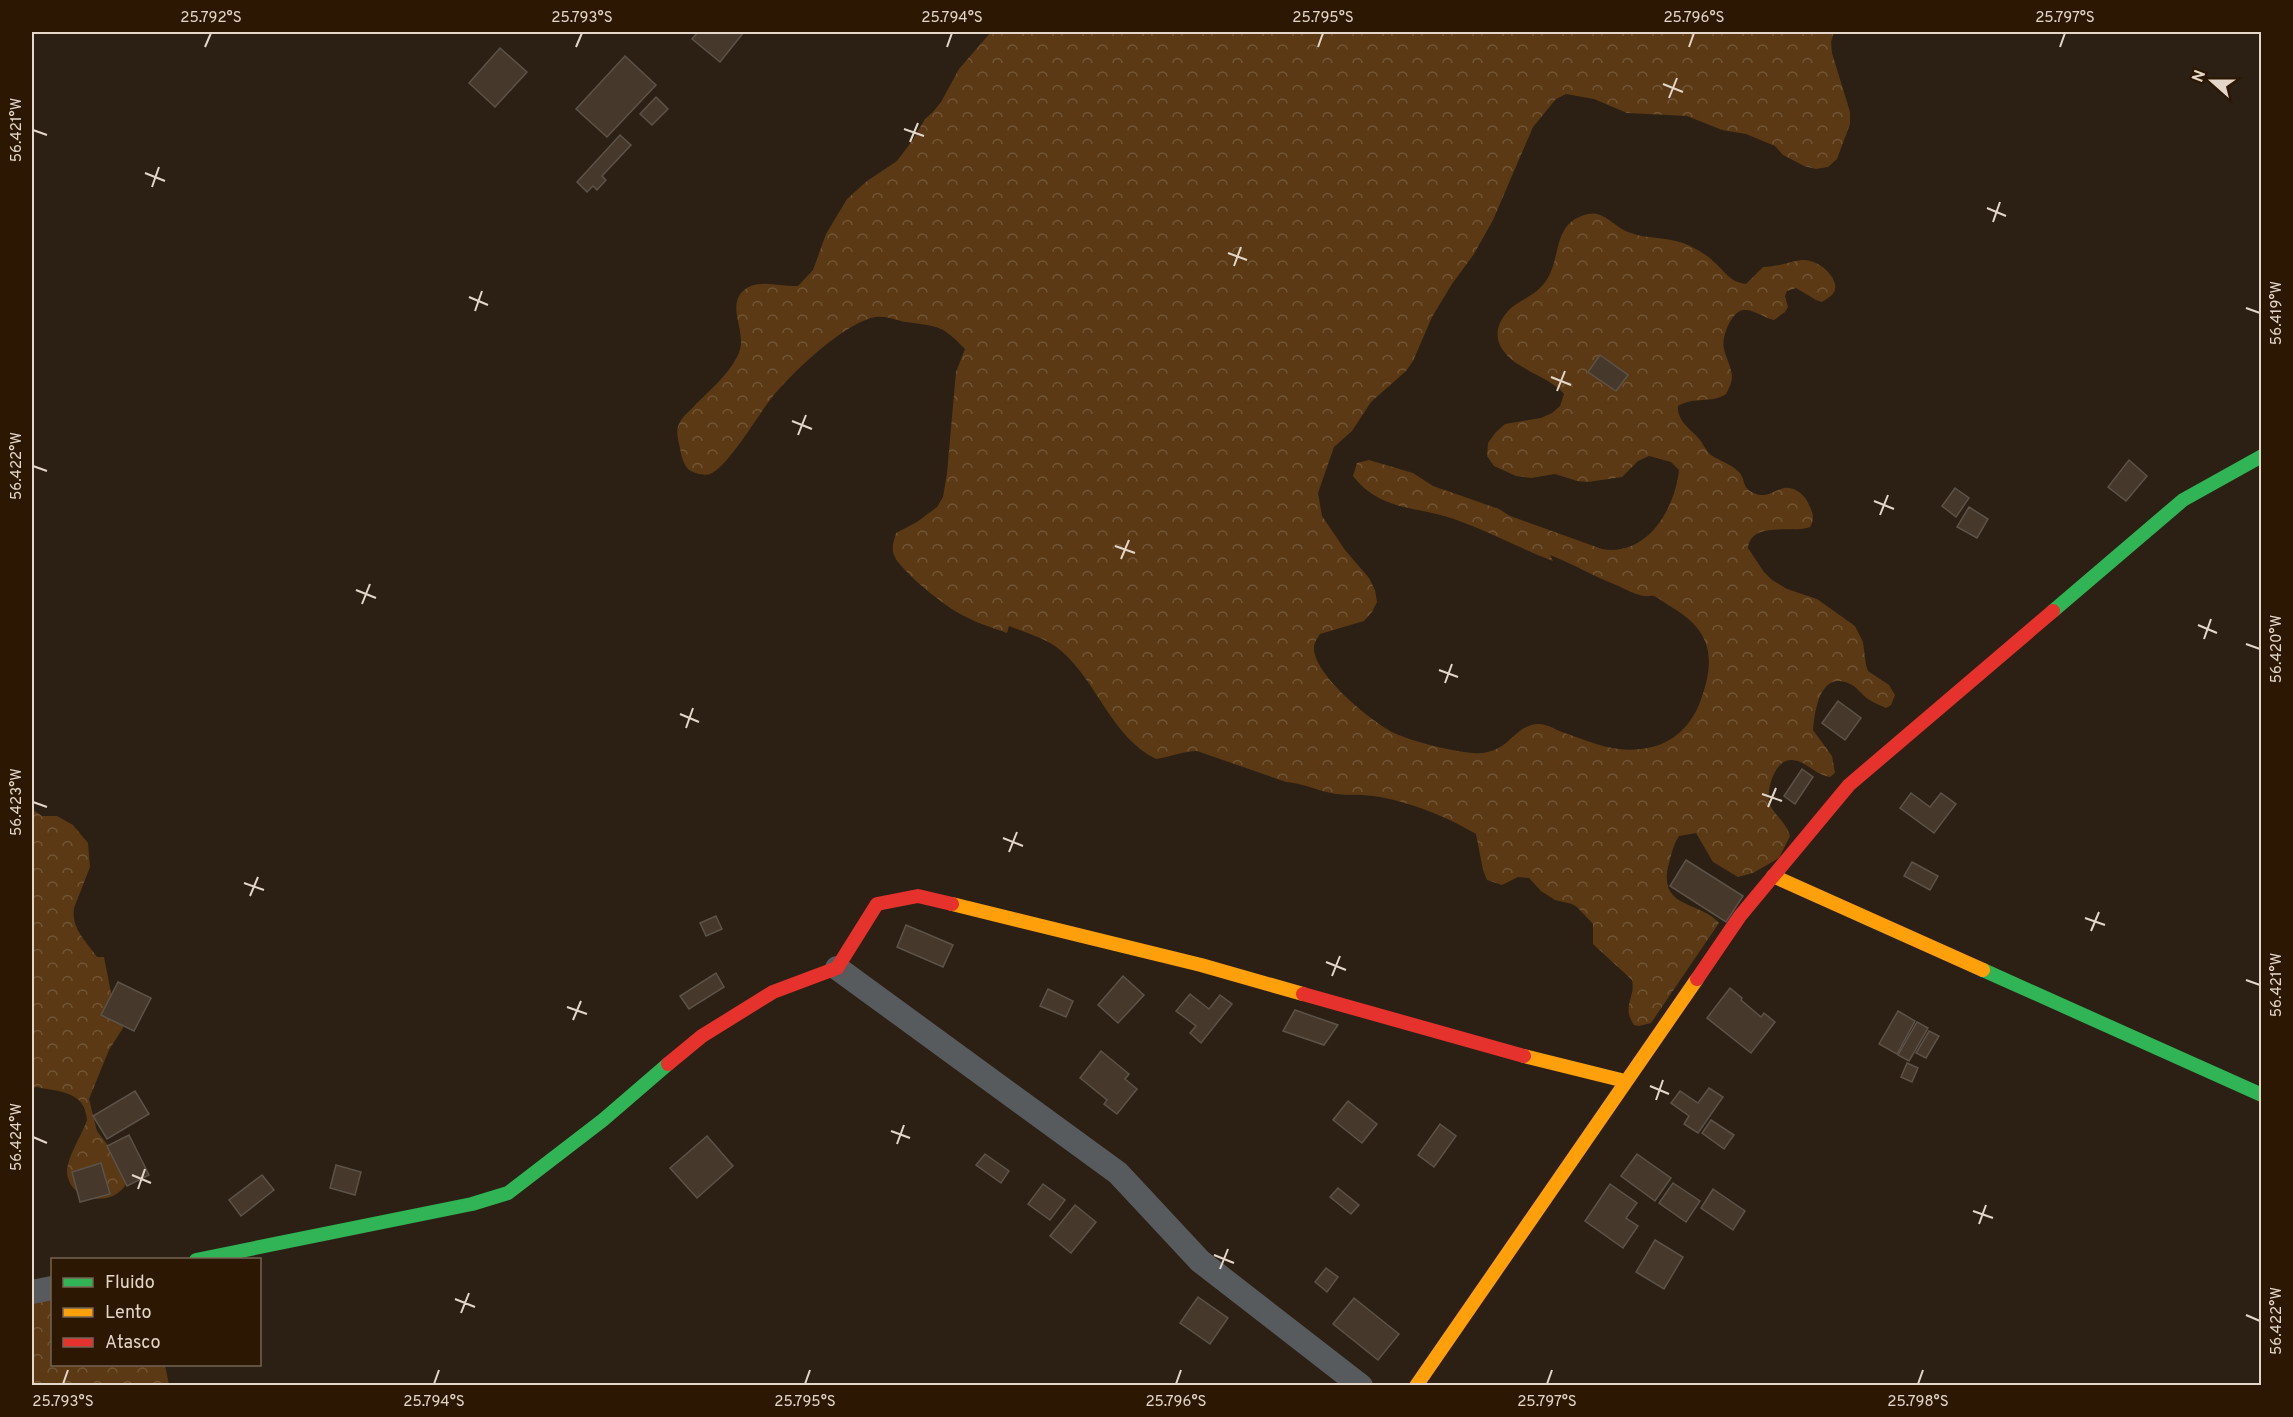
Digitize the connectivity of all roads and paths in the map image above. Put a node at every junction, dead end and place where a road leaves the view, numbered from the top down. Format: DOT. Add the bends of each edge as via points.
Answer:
graph roads {
  1 [pos="2262,456"];
  2 [pos="1773,876"];
  3 [pos="837,968"];
  4 [pos="1624,1081"];
  5 [pos="2262,1095"];
  6 [pos="206,1258"];
  7 [pos="51,1288"];
  8 [pos="32,1292"];
  9 [pos="1361,1386"];
  10 [pos="1416,1386"];
  1 -- 2 [label="street" via="2183,500 1849,785"];
  2 -- 4 [label="street" via="1740,916"];
  2 -- 5 [label="street"];
  3 -- 4 [label="street" via="877,904 918,896 1201,965"];
  3 -- 6 [label="street" via="772,992 702,1036 603,1120 508,1193 472,1204"];
  3 -- 9 [label="street" via="1118,1173 1200,1261"];
  4 -- 10 [label="street"];
  7 -- 8 [label="street"];
}
